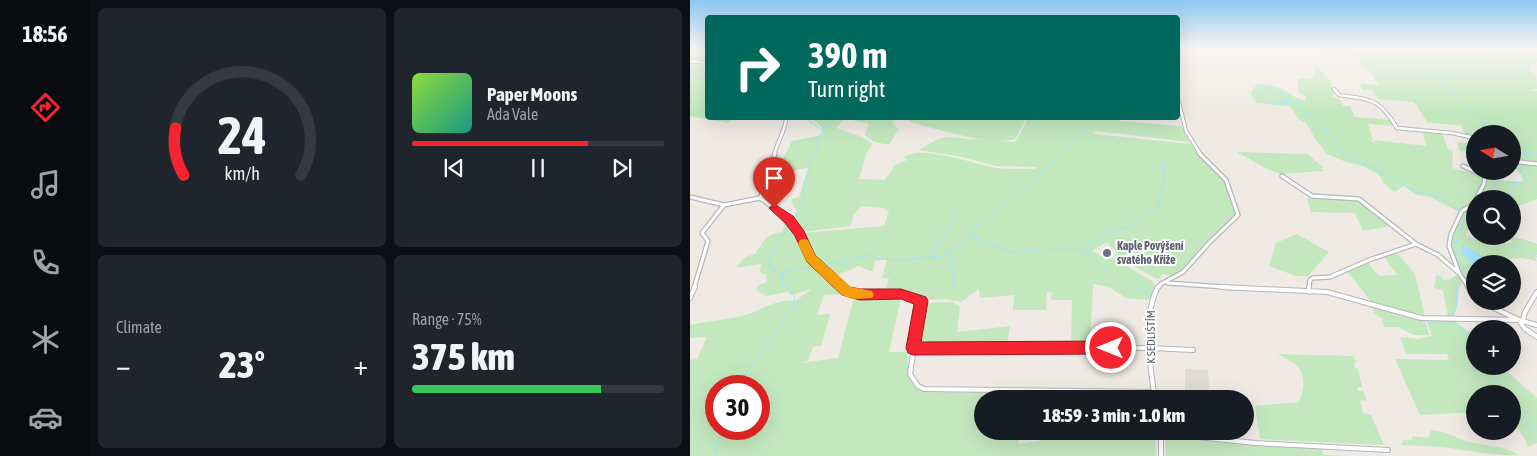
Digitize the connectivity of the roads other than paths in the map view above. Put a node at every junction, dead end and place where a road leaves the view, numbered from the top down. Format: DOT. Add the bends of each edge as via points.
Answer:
graph roads {
  1 [pos="1334,88"];
  2 [pos="1180,107"];
  3 [pos="786,120"];
  4 [pos="1466,136"];
  5 [pos="1521,161"];
  6 [pos="1537,164"];
  7 [pos="1463,166"];
  8 [pos="1282,176"];
  9 [pos="1481,190"];
  10 [pos="690,197"];
  11 [pos="760,198"];
  12 [pos="724,205"];
  13 [pos="1466,209"];
  14 [pos="1416,244"];
  15 [pos="1458,273"];
  16 [pos="1168,283"];
  17 [pos="1466,285"];
  18 [pos="1309,292"];
  19 [pos="1537,292"];
  20 [pos="690,298"];
  21 [pos="1499,310"];
  22 [pos="1521,320"];
  23 [pos="1537,325"];
  24 [pos="1537,337"];
  25 [pos="913,348"];
  26 [pos="1150,348"];
  27 [pos="1192,350"];
  28 [pos="1001,390"];
  29 [pos="1154,390"];
  30 [pos="1161,440"];
  31 [pos="1236,440"];
  32 [pos="1388,450"];
  33 [pos="1161,456"];
  1 -- 4 [label="street" via="1339,95 1366,98 1386,109 1397,128"];
  2 -- 16 [label="street, K SEDLIŠTÍM" via="1186,131 1199,153 1226,180 1238,215 1184,271"];
  3 -- 11 [label="street" via="768,182"];
  5 -- 6 [label="street"];
  7 -- 9 [label="street" via="1485,176"];
  8 -- 14 [label="street" via="1312,196 1359,198"];
  10 -- 12 [label="street"];
  11 -- 12 [label="street"];
  11 -- 25 [label="street" via="789,220 800,234 811,258 846,291 860,295 901,294 921,301"];
  12 -- 20 [label="street" via="702,233 708,241"];
  13 -- 15 [label="street" via="1454,225 1449,246"];
  14 -- 15 [label="street" via="1438,254"];
  14 -- 18 [label="street" via="1330,276 1313,278"];
  15 -- 17 [label="street"];
  16 -- 18 [label="street"];
  16 -- 26 [label="street, K SEDLIŠTÍM" via="1158,287 1152,298"];
  18 -- 22 [label="street" via="1332,293 1409,316"];
  19 -- 22 [label="street"];
  21 -- 22 [label="street"];
  22 -- 23 [label="street"];
  22 -- 24 [label="street" via="1524,328"];
  25 -- 26 [label="street"];
  25 -- 28 [label="street" via="910,374 924,389"];
  26 -- 27 [label="street"];
  26 -- 29 [label="street, K SEDLIŠTÍM"];
  30 -- 33 [label="street"];
  31 -- 32 [label="street"];
}
